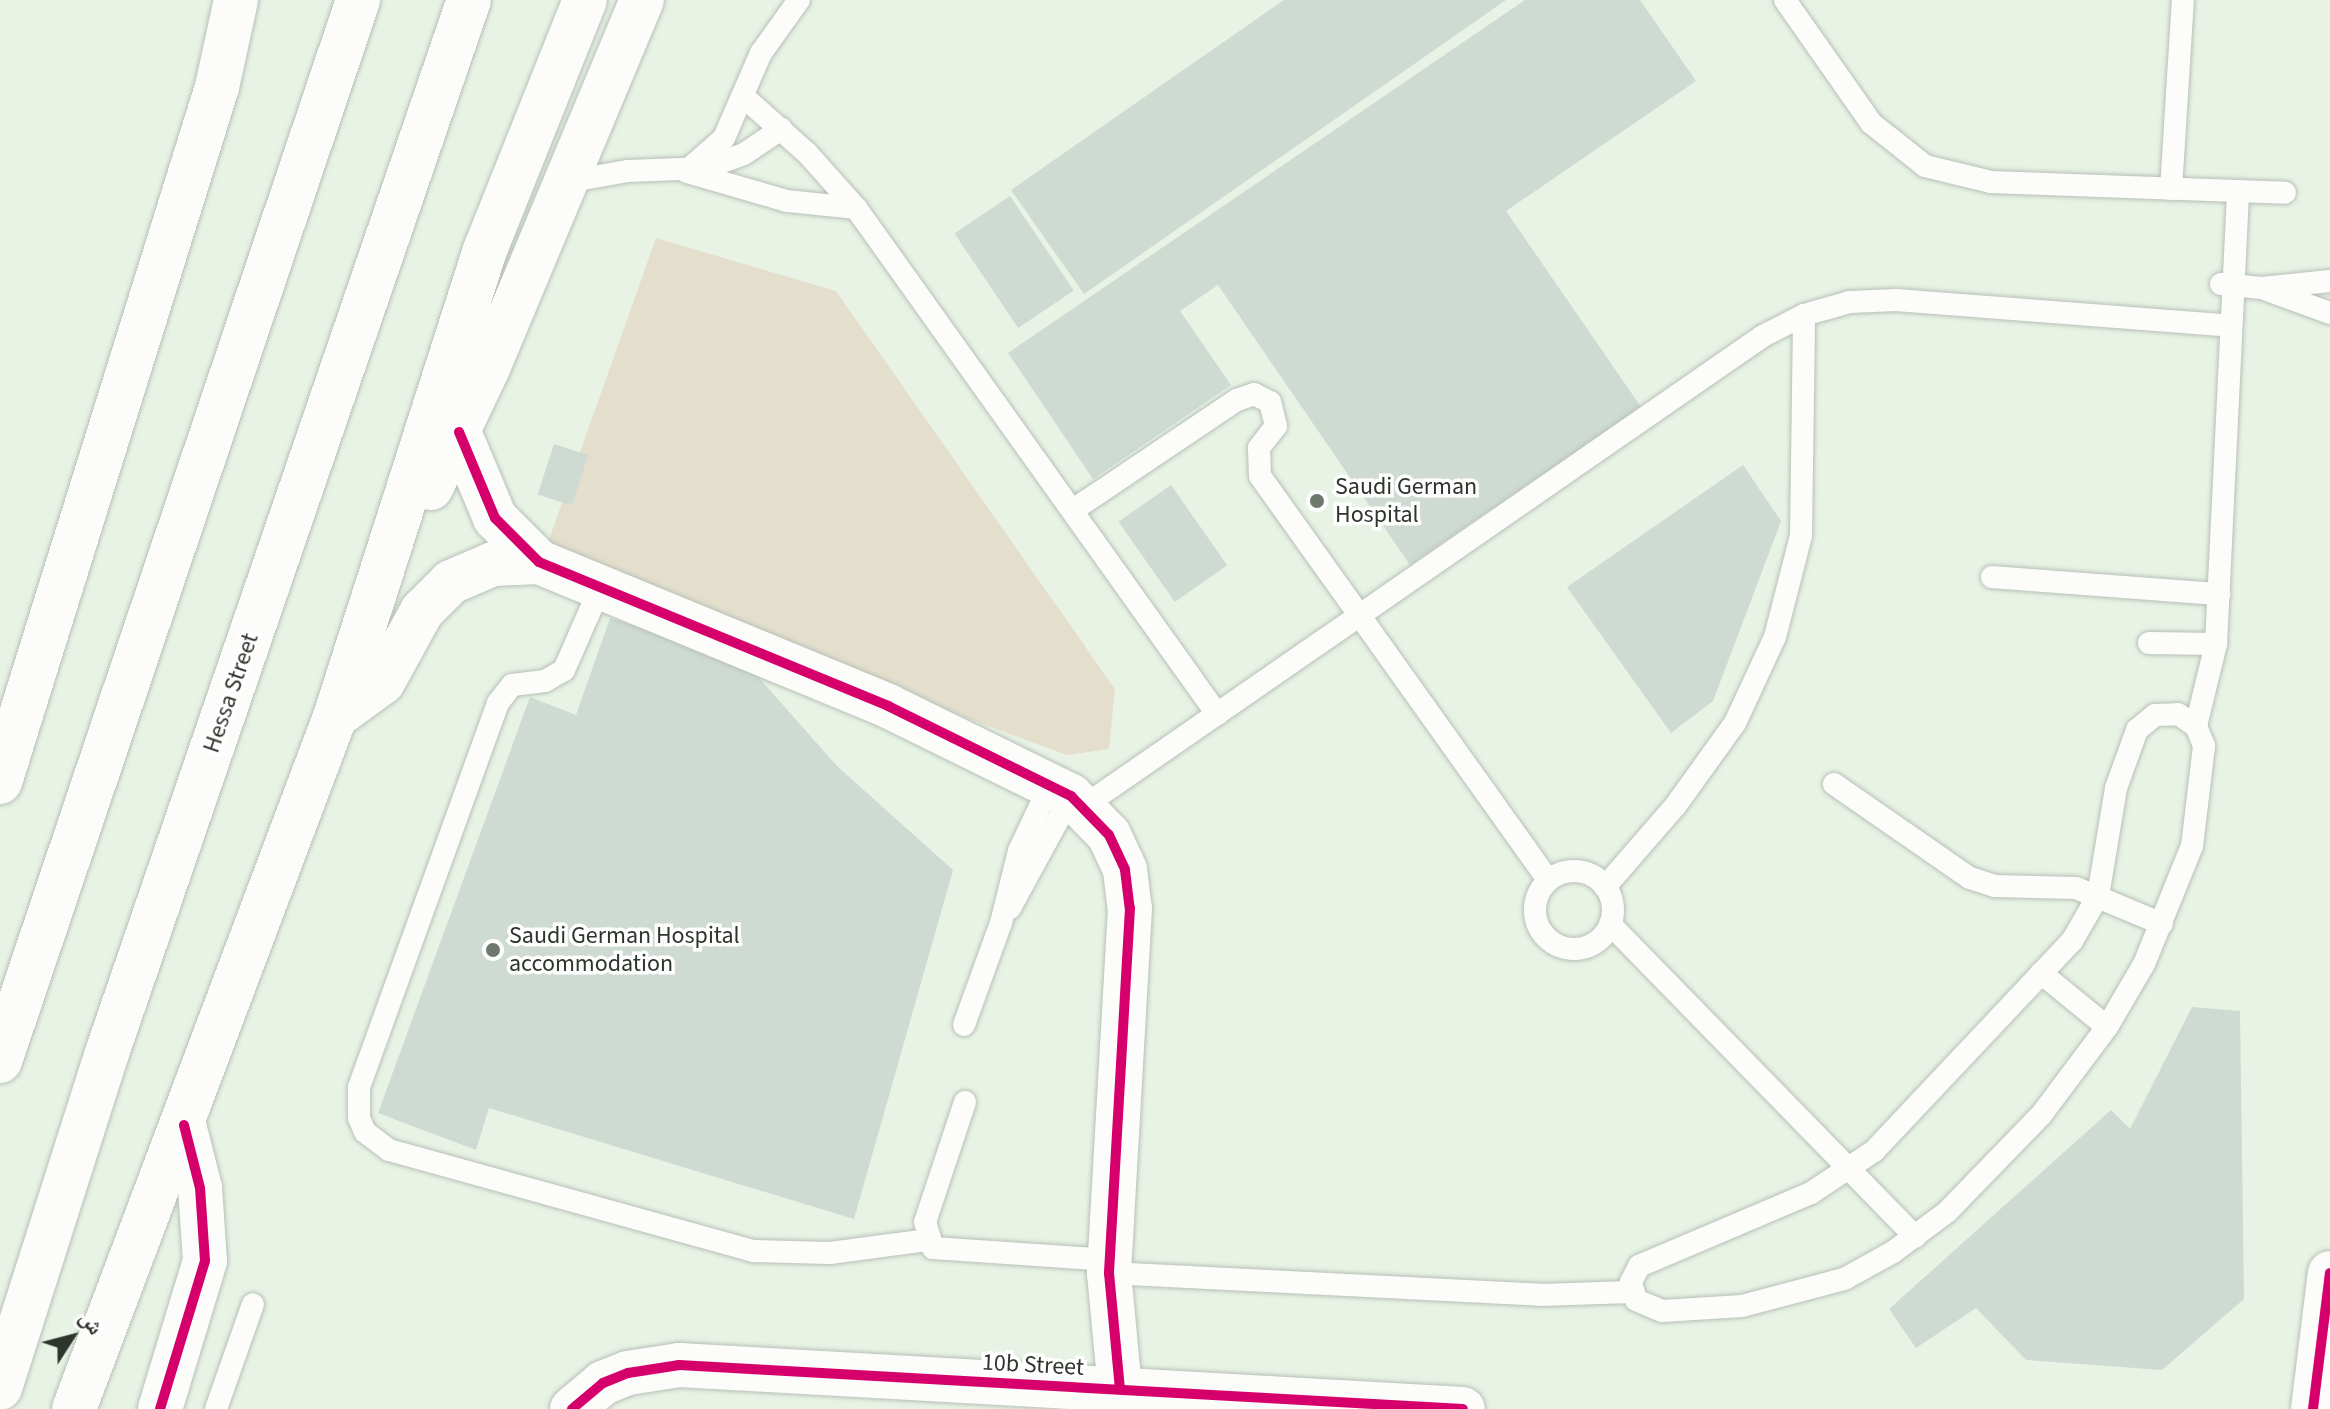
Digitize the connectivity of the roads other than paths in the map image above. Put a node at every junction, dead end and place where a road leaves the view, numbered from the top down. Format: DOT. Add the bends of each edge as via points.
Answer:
graph roads {
  1 [pos="236,0"];
  2 [pos="258,0"];
  3 [pos="358,0"];
  4 [pos="469,0"];
  5 [pos="585,0"];
  6 [pos="642,0"];
  7 [pos="799,0"];
  8 [pos="1785,0"];
  9 [pos="2183,0"];
  10 [pos="217,87"];
  11 [pos="745,98"];
  12 [pos="781,129"];
  13 [pos="686,171"];
  14 [pos="566,182"];
  15 [pos="2171,189"];
  16 [pos="2238,192"];
  17 [pos="2285,193"];
  18 [pos="856,208"];
  19 [pos="2330,281"];
  20 [pos="2227,284"];
  21 [pos="2262,288"];
  22 [pos="2330,313"];
  23 [pos="1804,315"];
  24 [pos="2231,326"];
  25 [pos="459,432"];
  26 [pos="1073,510"];
  27 [pos="539,562"];
  28 [pos="1992,577"];
  29 [pos="600,588"];
  30 [pos="2219,594"];
  31 [pos="1359,616"];
  32 [pos="362,631"];
  33 [pos="2149,643"];
  34 [pos="2216,644"];
  35 [pos="1217,714"];
  36 [pos="335,717"];
  37 [pos="2196,726"];
  38 [pos="0,782"];
  39 [pos="1834,784"];
  40 [pos="1068,796"];
  41 [pos="1548,880"];
  42 [pos="1605,887"];
  43 [pos="2098,896"];
  44 [pos="1610,924"];
  45 [pos="2162,924"];
  46 [pos="2041,973"];
  47 [pos="964,1025"];
  48 [pos="2107,1027"];
  49 [pos="6,1042"];
  50 [pos="965,1102"];
  51 [pos="184,1125"];
  52 [pos="1851,1169"];
  53 [pos="1915,1237"];
  54 [pos="927,1240"];
  55 [pos="1110,1267"];
  56 [pos="2330,1273"];
  57 [pos="1632,1292"];
  58 [pos="253,1304"];
  59 [pos="0,1388"];
  60 [pos="1101,1389"];
  61 [pos="588,1396"];
  62 [pos="74,1409"];
  63 [pos="160,1409"];
  64 [pos="216,1409"];
  65 [pos="1463,1409"];
  66 [pos="2313,1409"];
  1 -- 10 [label="main road"];
  2 -- 10 [label="main road"];
  3 -- 49 [label="main road"];
  4 -- 59 [label="main road, Hessa Street" via="107,1053"];
  5 -- 32 [label="main road" via="485,250"];
  6 -- 14 [label="main road"];
  7 -- 11 [label="lane" via="761,53"];
  8 -- 15 [label="lane" via="1871,123 1925,166 1991,182"];
  9 -- 15 [label="lane"];
  10 -- 38 [label="main road"];
  11 -- 12 [label="lane"];
  11 -- 13 [label="lane" via="724,138"];
  12 -- 13 [label="lane" via="725,163"];
  12 -- 18 [label="lane"];
  13 -- 14 [label="lane" via="643,170"];
  13 -- 18 [label="lane" via="752,193"];
  14 -- 25 [label="main road"];
  15 -- 16 [label="lane"];
  16 -- 17 [label="lane"];
  16 -- 20 [label="lane"];
  18 -- 26 [label="lane"];
  19 -- 21 [label="lane"];
  20 -- 21 [label="lane"];
  20 -- 24 [label="lane"];
  21 -- 22 [label="lane"];
  23 -- 24 [label="lane" via="1850,302 1896,300"];
  23 -- 31 [label="lane" via="1763,336"];
  23 -- 42 [label="lane" via="1801,536 1775,637 1735,723 1676,805"];
  24 -- 30 [label="lane"];
  25 -- 27 [label="main road" via="495,518"];
  25 -- 32 [label="main road"];
  26 -- 31 [label="lane" via="1237,400 1263,396 1276,418 1259,448 1260,476"];
  26 -- 35 [label="lane"];
  27 -- 29 [label="main road"];
  27 -- 36 [label="main road" via="493,564 451,582 422,611 383,682"];
  28 -- 30 [label="lane"];
  29 -- 40 [label="main road" via="888,706"];
  29 -- 54 [label="lane" via="564,670 545,681 512,685 498,703 359,1087 359,1118 365,1132 389,1150 753,1251 830,1253"];
  30 -- 34 [label="lane"];
  31 -- 35 [label="lane"];
  31 -- 41 [label="lane"];
  32 -- 36 [label="main road"];
  33 -- 34 [label="lane"];
  34 -- 37 [label="lane"];
  35 -- 40 [label="lane"];
  36 -- 51 [label="main road"];
  37 -- 43 [label="lane" via="2166,713 2137,730 2116,788"];
  37 -- 45 [label="lane" via="2204,746 2201,807"];
  39 -- 43 [label="lane" via="1970,878 1995,886 2054,884"];
  40 -- 47 [label="lane" via="1019,851 1001,923"];
  40 -- 55 [label="main road" via="1118,852 1130,908"];
  41 -- 42 [label="lane" via="1571,871 1585,873"];
  41 -- 44 [label="lane" via="1535,915 1557,945 1582,948 1604,935"];
  42 -- 44 [label="lane" via="1611,898"];
  43 -- 45 [label="lane"];
  43 -- 46 [label="lane" via="2072,941"];
  44 -- 52 [label="lane"];
  45 -- 48 [label="lane"];
  46 -- 48 [label="lane"];
  46 -- 52 [label="lane" via="1895,1130"];
  48 -- 53 [label="lane" via="2042,1114 1976,1185"];
  50 -- 54 [label="lane" via="925,1222"];
  51 -- 62 [label="main road"];
  51 -- 63 [label="main road" via="200,1188 205,1261"];
  52 -- 53 [label="lane"];
  52 -- 57 [label="lane" via="1811,1193 1639,1266"];
  53 -- 57 [label="lane" via="1844,1279 1777,1300 1662,1311 1643,1306"];
  54 -- 55 [label="lane" via="941,1252"];
  55 -- 57 [label="lane" via="1540,1295"];
  55 -- 60 [label="main road"];
  56 -- 66 [label="main road"];
  58 -- 64 [label="lane"];
  60 -- 61 [label="main road, 10b Street" via="679,1365 653,1366"];
  60 -- 65 [label="main road, 10b Street"];
}
